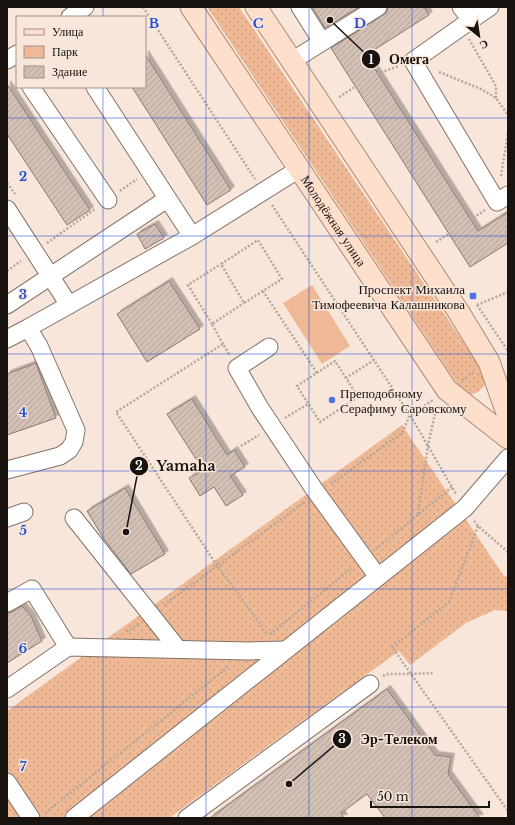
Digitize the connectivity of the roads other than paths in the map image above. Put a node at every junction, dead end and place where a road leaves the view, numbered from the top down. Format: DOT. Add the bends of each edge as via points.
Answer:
graph roads {
  1 [pos="85,7"];
  2 [pos="191,7"];
  3 [pos="256,7"];
  4 [pos="300,7"];
  5 [pos="378,7"];
  6 [pos="490,7"];
  7 [pos="72,16"];
  8 [pos="465,18"];
  9 [pos="322,42"];
  10 [pos="292,61"];
  11 [pos="32,88"];
  12 [pos="96,88"];
  13 [pos="299,169"];
  14 [pos="167,199"];
  15 [pos="503,199"];
  16 [pos="108,200"];
  17 [pos="7,209"];
  18 [pos="192,236"];
  19 [pos="50,276"];
  20 [pos="7,304"];
  21 [pos="68,305"];
  22 [pos="28,328"];
  23 [pos="7,339"];
  24 [pos="269,347"];
  25 [pos="508,416"];
  26 [pos="508,438"];
  27 [pos="508,458"];
  28 [pos="7,470"];
  29 [pos="24,512"];
  30 [pos="7,518"];
  31 [pos="74,518"];
  32 [pos="378,577"];
  33 [pos="7,603"];
  34 [pos="68,647"];
  35 [pos="178,649"];
  36 [pos="285,650"];
  37 [pos="370,684"];
  38 [pos="7,689"];
  39 [pos="7,782"];
  40 [pos="31,818"];
  41 [pos="74,818"];
  42 [pos="188,818"];
  1 -- 7 [label="street"];
  2 -- 13 [label="main road, Молодёжная улица"];
  3 -- 10 [label="main road"];
  4 -- 9 [label="street"];
  5 -- 9 [label="street"];
  6 -- 8 [label="street"];
  8 -- 15 [label="street" via="413,61"];
  9 -- 10 [label="street"];
  10 -- 25 [label="main road" via="458,311 489,362"];
  11 -- 16 [label="street"];
  12 -- 14 [label="street"];
  13 -- 18 [label="street"];
  13 -- 26 [label="main road, Молодёжная улица" via="447,390"];
  14 -- 18 [label="street"];
  14 -- 19 [label="street"];
  17 -- 19 [label="street"];
  18 -- 21 [label="street"];
  19 -- 20 [label="street"];
  19 -- 21 [label="street"];
  21 -- 22 [label="street"];
  22 -- 23 [label="street"];
  22 -- 28 [label="street" via="39,346 76,430 74,442 69,450 60,456"];
  24 -- 32 [label="street" via="237,368 260,408 317,494"];
  27 -- 32 [label="street" via="465,508"];
  29 -- 30 [label="street"];
  31 -- 35 [label="street"];
  32 -- 36 [label="street"];
  33 -- 34 [label="street" via="32,589"];
  34 -- 35 [label="street"];
  34 -- 38 [label="street"];
  35 -- 36 [label="street"];
  36 -- 41 [label="street"];
  37 -- 42 [label="street"];
  39 -- 40 [label="street"];
}
